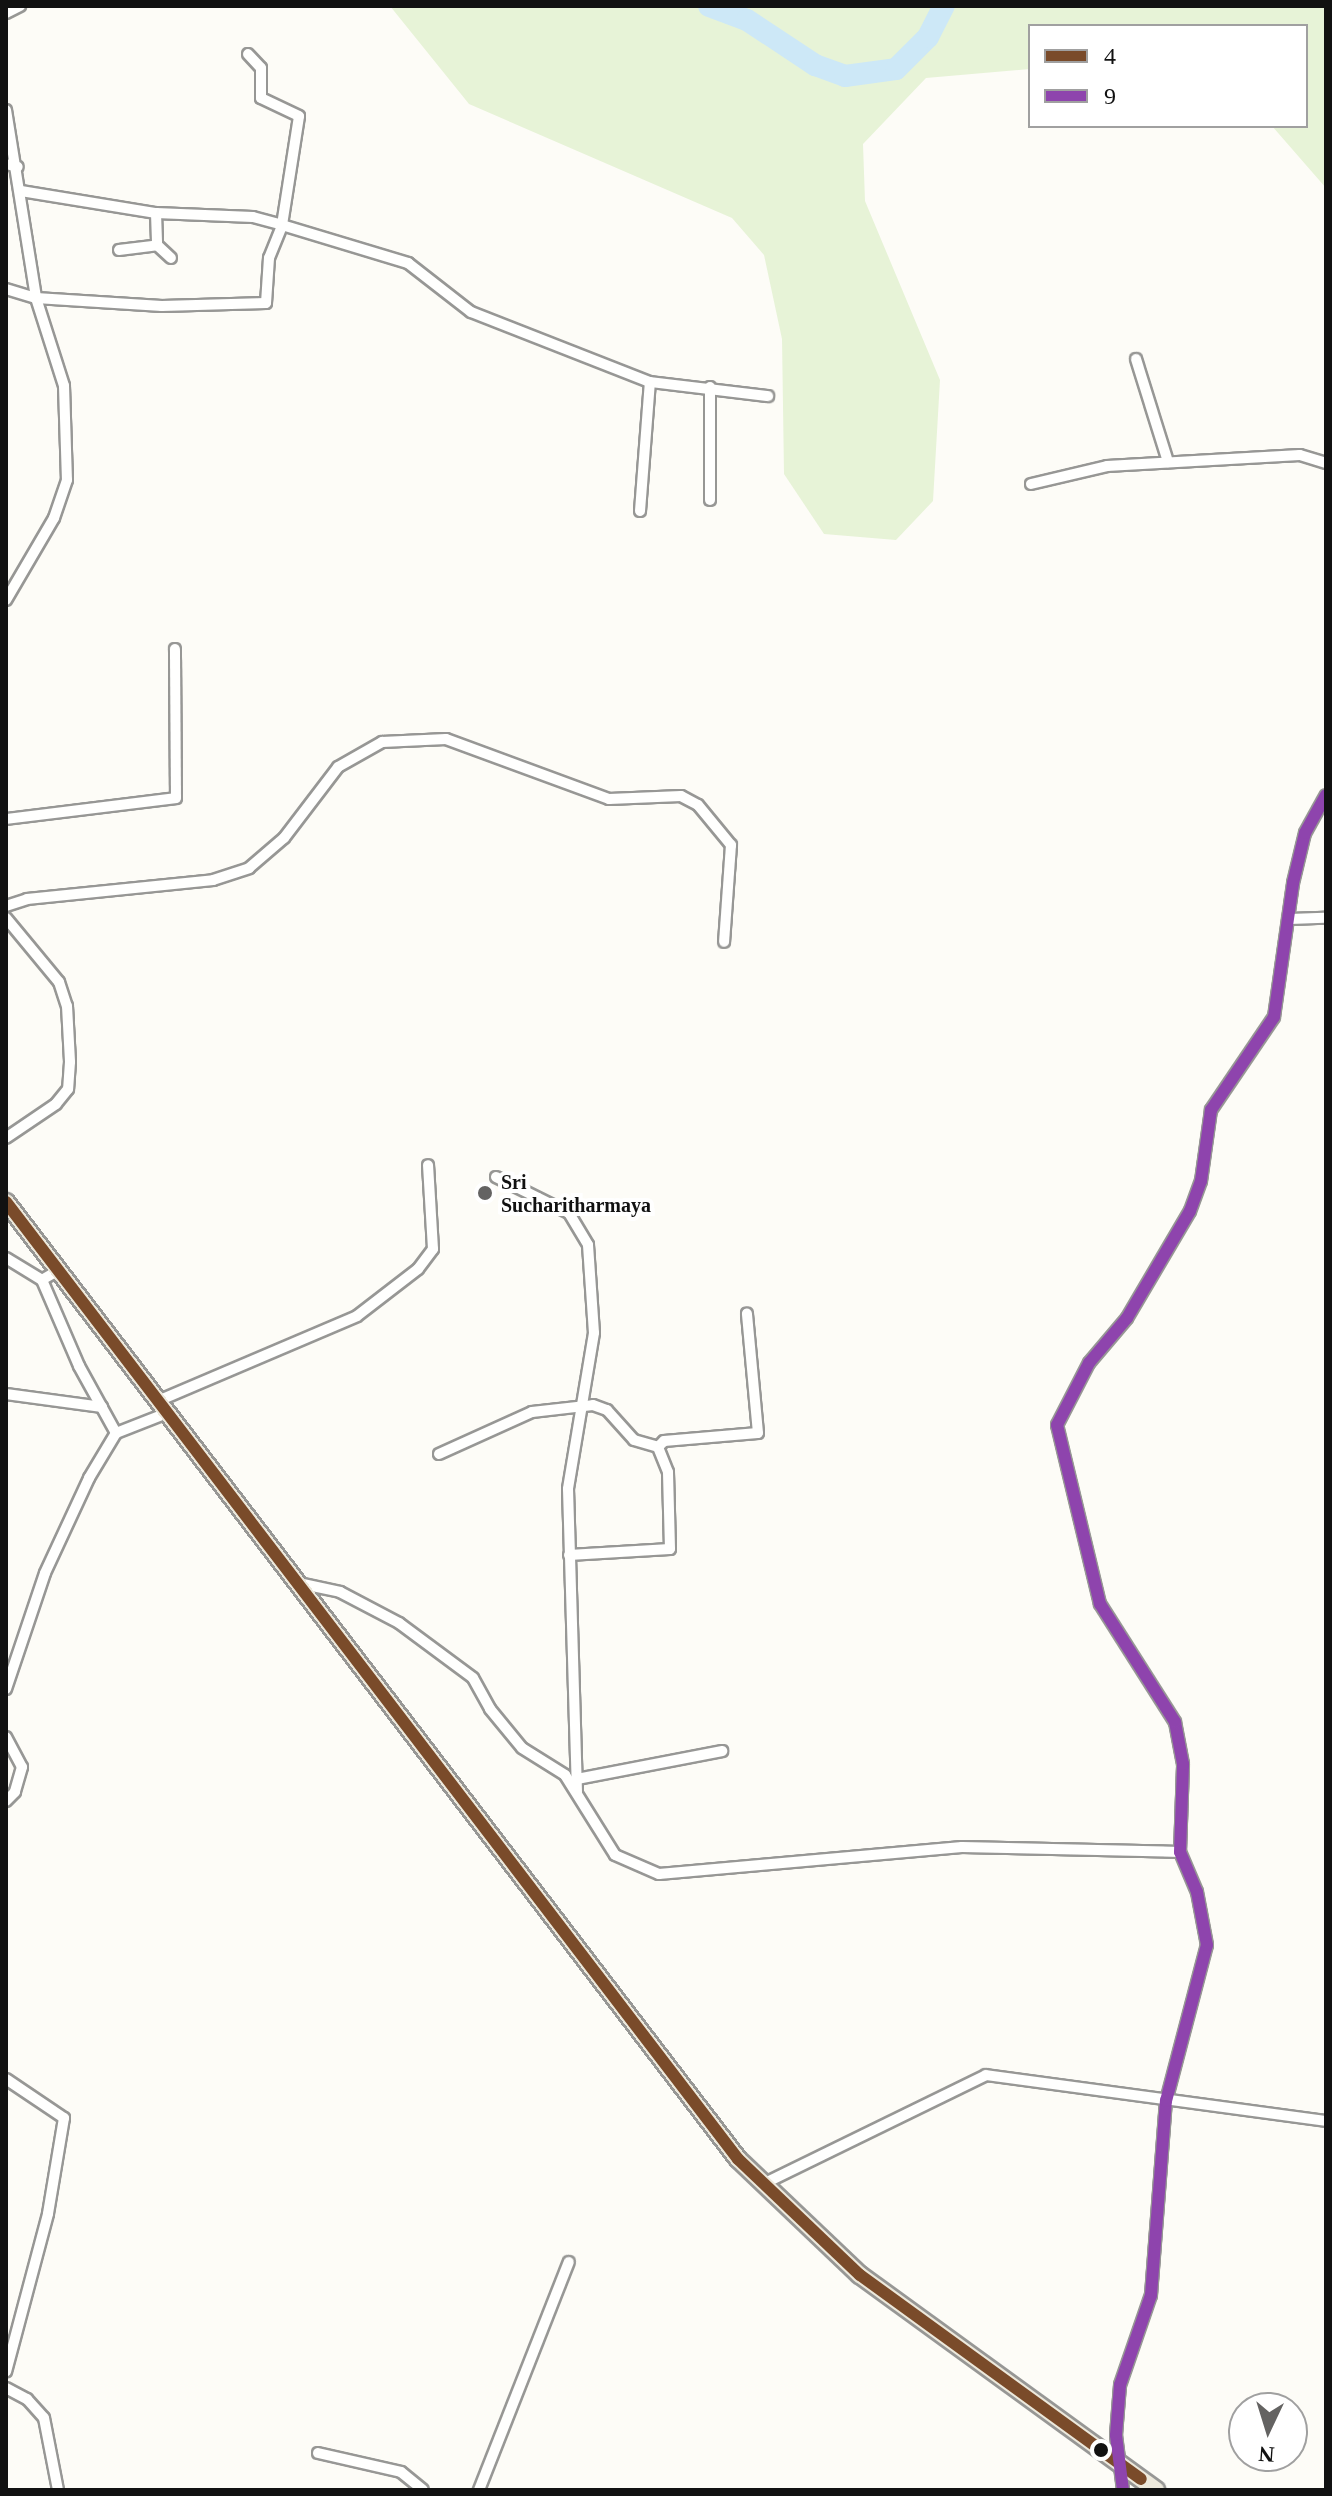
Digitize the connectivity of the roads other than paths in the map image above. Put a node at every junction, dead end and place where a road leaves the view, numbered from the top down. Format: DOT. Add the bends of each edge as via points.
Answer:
graph roads {
  1 [pos="20,6"];
  2 [pos="6,13"];
  3 [pos="248,54"];
  4 [pos="6,110"];
  5 [pos="6,164"];
  6 [pos="18,167"];
  7 [pos="21,191"];
  8 [pos="156,213"];
  9 [pos="282,225"];
  10 [pos="157,245"];
  11 [pos="119,250"];
  12 [pos="171,258"];
  13 [pos="6,289"];
  14 [pos="36,298"];
  15 [pos="1136,359"];
  16 [pos="650,382"];
  17 [pos="710,387"];
  18 [pos="768,396"];
  19 [pos="1168,462"];
  20 [pos="1326,463"];
  21 [pos="1031,484"];
  22 [pos="710,500"];
  23 [pos="640,511"];
  24 [pos="6,600"];
  25 [pos="175,649"];
  26 [pos="1326,795"];
  27 [pos="6,819"];
  28 [pos="6,906"];
  29 [pos="6,918"];
  30 [pos="1326,918"];
  31 [pos="1288,919"];
  32 [pos="724,942"];
  33 [pos="6,1138"];
  34 [pos="428,1165"];
  35 [pos="496,1177"];
  36 [pos="6,1202"];
  37 [pos="6,1258"];
  38 [pos="59,1270"];
  39 [pos="42,1280"];
  40 [pos="747,1314"];
  41 [pos="6,1394"];
  42 [pos="102,1407"];
  43 [pos="162,1407"];
  44 [pos="580,1410"];
  45 [pos="116,1433"];
  46 [pos="658,1447"];
  47 [pos="439,1454"];
  48 [pos="569,1555"];
  49 [pos="303,1584"];
  50 [pos="6,1689"];
  51 [pos="7,1740"];
  52 [pos="722,1751"];
  53 [pos="577,1779"];
  54 [pos="577,1794"];
  55 [pos="6,1801"];
  56 [pos="1180,1852"];
  57 [pos="6,2079"];
  58 [pos="1166,2101"];
  59 [pos="1326,2121"];
  60 [pos="763,2184"];
  61 [pos="569,2262"];
  62 [pos="6,2372"];
  63 [pos="6,2388"];
  64 [pos="318,2453"];
  65 [pos="1118,2462"];
  66 [pos="58,2490"];
  67 [pos="423,2490"];
  68 [pos="479,2490"];
  69 [pos="1123,2490"];
  70 [pos="1156,2490"];
  1 -- 2 [label="street"];
  3 -- 9 [label="street" via="261,68 261,98 299,116"];
  4 -- 6 [label="street"];
  5 -- 6 [label="street"];
  6 -- 7 [label="street"];
  7 -- 8 [label="street"];
  7 -- 14 [label="street"];
  8 -- 9 [label="street" via="253,217"];
  8 -- 10 [label="street"];
  9 -- 14 [label="street" via="269,258 266,303 162,306"];
  9 -- 16 [label="street" via="408,263 471,312"];
  10 -- 11 [label="street"];
  10 -- 12 [label="street"];
  13 -- 14 [label="street"];
  14 -- 24 [label="street" via="64,386 67,480 54,518"];
  15 -- 19 [label="street"];
  16 -- 17 [label="street"];
  16 -- 23 [label="street"];
  17 -- 18 [label="street"];
  17 -- 22 [label="street"];
  19 -- 20 [label="street" via="1300,455"];
  19 -- 21 [label="street" via="1107,466"];
  25 -- 27 [label="street" via="176,798"];
  26 -- 31 [label="street" via="1305,833"];
  28 -- 32 [label="street" via="27,899 213,880 249,868 284,838 338,767 382,742 446,739 609,799 681,796 698,805 731,845"];
  29 -- 33 [label="street" via="59,982 67,1006 70,1062 68,1089 56,1104"];
  30 -- 31 [label="street"];
  31 -- 56 [label="street" via="1274,1017 1211,1110 1201,1181 1190,1211 1127,1318 1089,1363 1057,1425 1100,1604 1175,1722 1183,1764"];
  34 -- 43 [label="street" via="433,1249 418,1269 357,1316"];
  35 -- 44 [label="street" via="569,1213 588,1245 594,1333"];
  36 -- 38 [label="main road"];
  37 -- 39 [label="street"];
  38 -- 39 [label="street"];
  38 -- 43 [label="main road"];
  39 -- 42 [label="street"];
  40 -- 46 [label="street" via="758,1433 664,1441"];
  41 -- 42 [label="street"];
  42 -- 45 [label="street"];
  43 -- 45 [label="street"];
  43 -- 49 [label="main road"];
  44 -- 46 [label="street" via="593,1405 607,1410 634,1440"];
  44 -- 47 [label="street" via="532,1412"];
  44 -- 48 [label="street" via="568,1489"];
  45 -- 50 [label="street" via="45,1573"];
  46 -- 48 [label="street" via="668,1472 670,1549"];
  48 -- 53 [label="street"];
  49 -- 54 [label="street" via="340,1592 399,1623 473,1678 522,1748 565,1775"];
  49 -- 60 [label="main road" via="685,2093"];
  51 -- 55 [label="street" via="22,1767 15,1792"];
  52 -- 53 [label="street"];
  53 -- 54 [label="street"];
  54 -- 56 [label="street" via="615,1855 659,1874 962,1847"];
  56 -- 58 [label="street" via="1197,1892 1207,1945"];
  57 -- 62 [label="street" via="64,2118 48,2214"];
  58 -- 59 [label="street"];
  58 -- 60 [label="street" via="986,2075"];
  58 -- 65 [label="street" via="1151,2295 1120,2385"];
  60 -- 65 [label="main road" via="860,2275"];
  61 -- 68 [label="street"];
  63 -- 66 [label="street" via="27,2399 44,2418"];
  64 -- 67 [label="street" via="401,2472"];
  65 -- 69 [label="street"];
  65 -- 70 [label="main road"];
}
